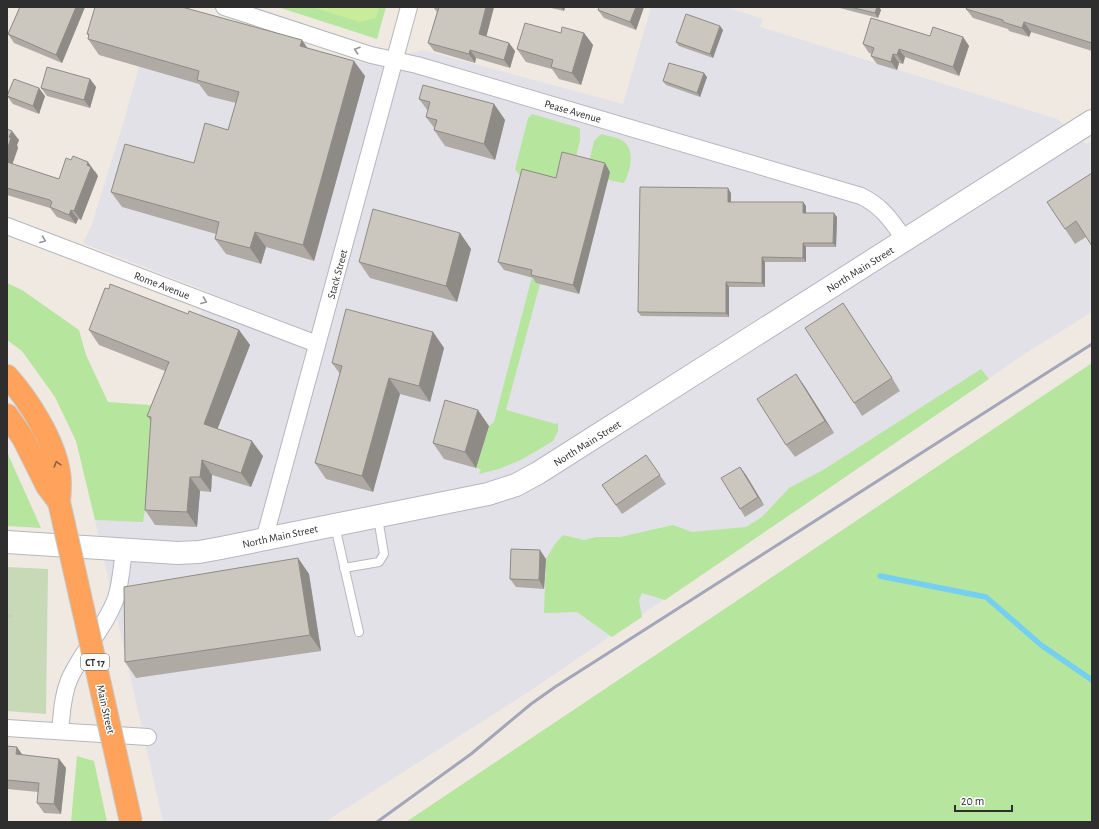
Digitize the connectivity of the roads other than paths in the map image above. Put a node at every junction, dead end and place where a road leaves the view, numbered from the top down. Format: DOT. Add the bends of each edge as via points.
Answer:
graph roads {
  1 [pos="224,7"];
  2 [pos="409,7"];
  3 [pos="395,59"];
  4 [pos="1092,121"];
  5 [pos="7,226"];
  6 [pos="905,240"];
  7 [pos="317,344"];
  8 [pos="7,376"];
  9 [pos="7,415"];
  10 [pos="59,502"];
  11 [pos="377,516"];
  12 [pos="334,525"];
  13 [pos="264,540"];
  14 [pos="7,542"];
  15 [pos="124,549"];
  16 [pos="344,568"];
  17 [pos="359,632"];
  18 [pos="7,728"];
  19 [pos="60,731"];
  20 [pos="148,737"];
  21 [pos="131,822"];
  3 -- 1 [label="street, Pease Avenue, one-way" via="371,54"];
  2 -- 3 [label="street, Stack Street"];
  3 -- 6 [label="street, Pease Avenue" via="861,196 884,212"];
  3 -- 7 [label="street, Stack Street"];
  4 -- 6 [label="street, North Main Street"];
  5 -- 7 [label="street, Rome Avenue, one-way"];
  6 -- 11 [label="street, North Main Street" via="538,474 516,485 488,494"];
  7 -- 13 [label="street, Stack Street"];
  10 -- 8 [label="highway, Main Street / CT 17, one-way" via="59,470 50,444 30,406"];
  9 -- 10 [label="highway, Main Street / CT 17" via="23,438 47,486"];
  10 -- 21 [label="highway, Main Street / CT 17, bridge"];
  11 -- 12 [label="street, North Main Street"];
  11 -- 16 [label="lane" via="384,554 378,562"];
  12 -- 13 [label="street, North Main Street"];
  12 -- 16 [label="lane"];
  13 -- 15 [label="street, North Main Street" via="199,552"];
  14 -- 15 [label="street, North Main Street"];
  15 -- 19 [label="street" via="116,597 105,622 69,680 63,700"];
  16 -- 17 [label="lane"];
  18 -- 19 [label="street"];
  19 -- 20 [label="street"];
}
